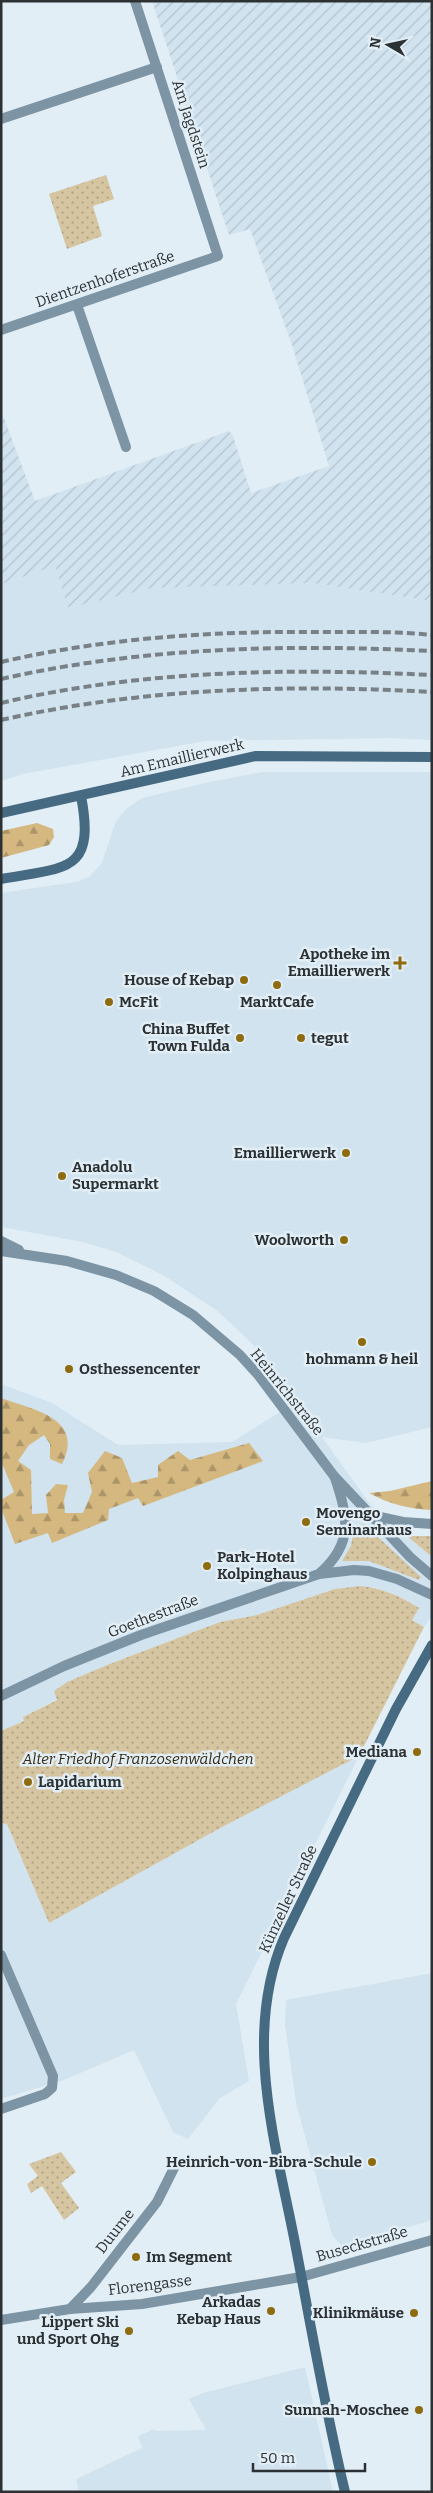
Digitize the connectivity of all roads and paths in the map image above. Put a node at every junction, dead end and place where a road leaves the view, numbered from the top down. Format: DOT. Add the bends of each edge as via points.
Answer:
graph roads {
  1 [pos="135,1"];
  2 [pos="157,67"];
  3 [pos="1,118"];
  4 [pos="218,256"];
  5 [pos="77,305"];
  6 [pos="1,330"];
  7 [pos="126,447"];
  8 [pos="432,757"];
  9 [pos="81,796"];
  10 [pos="1,813"];
  11 [pos="1,879"];
  12 [pos="1,1241"];
  13 [pos="1,1251"];
  14 [pos="27,1254"];
  15 [pos="334,1476"];
  16 [pos="371,1515"];
  17 [pos="432,1524"];
  18 [pos="319,1574"];
  19 [pos="432,1576"];
  20 [pos="430,1595"];
  21 [pos="432,1645"];
  22 [pos="1,1696"];
  23 [pos="1,1955"];
  24 [pos="1,2109"];
  25 [pos="175,2166"];
  26 [pos="432,2240"];
  27 [pos="301,2277"];
  28 [pos="70,2309"];
  29 [pos="1,2320"];
  30 [pos="345,2492"];
  1 -- 2 [label="street, Am Jagdstein"];
  2 -- 3 [label="street"];
  2 -- 4 [label="street, Am Jagdstein"];
  4 -- 5 [label="street, Dientzenhoferstraße"];
  5 -- 6 [label="street, Dientzenhoferstraße"];
  5 -- 7 [label="street"];
  8 -- 9 [label="main road, Am Emaillierwerk" via="256,756"];
  9 -- 10 [label="main road, Am Emaillierwerk"];
  9 -- 11 [label="main road" via="85,845 75,859 63,867"];
  12 -- 14 [label="street, Heinrichstraße"];
  13 -- 14 [label="street, Heinrichstraße"];
  14 -- 15 [label="street, Heinrichstraße" via="116,1275 154,1291 193,1315 240,1355 259,1376"];
  15 -- 16 [label="street, Heinrichstraße"];
  15 -- 18 [label="street, Goethestraße" via="342,1500 346,1531 330,1565"];
  16 -- 17 [label="street"];
  16 -- 19 [label="street, Heinrichstraße"];
  18 -- 20 [label="street, Goethestraße" via="369,1571 397,1579"];
  18 -- 22 [label="street, Goethestraße" via="150,1632 64,1666"];
  21 -- 27 [label="main road, Künzeller Straße" via="396,1709 309,1885 279,1950 268,1987 264,2027 265,2081"];
  23 -- 24 [label="street" via="53,2076 52,2088 44,2094"];
  25 -- 28 [label="street, Duume" via="157,2202"];
  26 -- 27 [label="street, Buseckstraße"];
  27 -- 28 [label="street, Florengasse" via="142,2304"];
  27 -- 30 [label="main road, Künzeller Straße"];
  28 -- 29 [label="street, Florengasse"];
}
